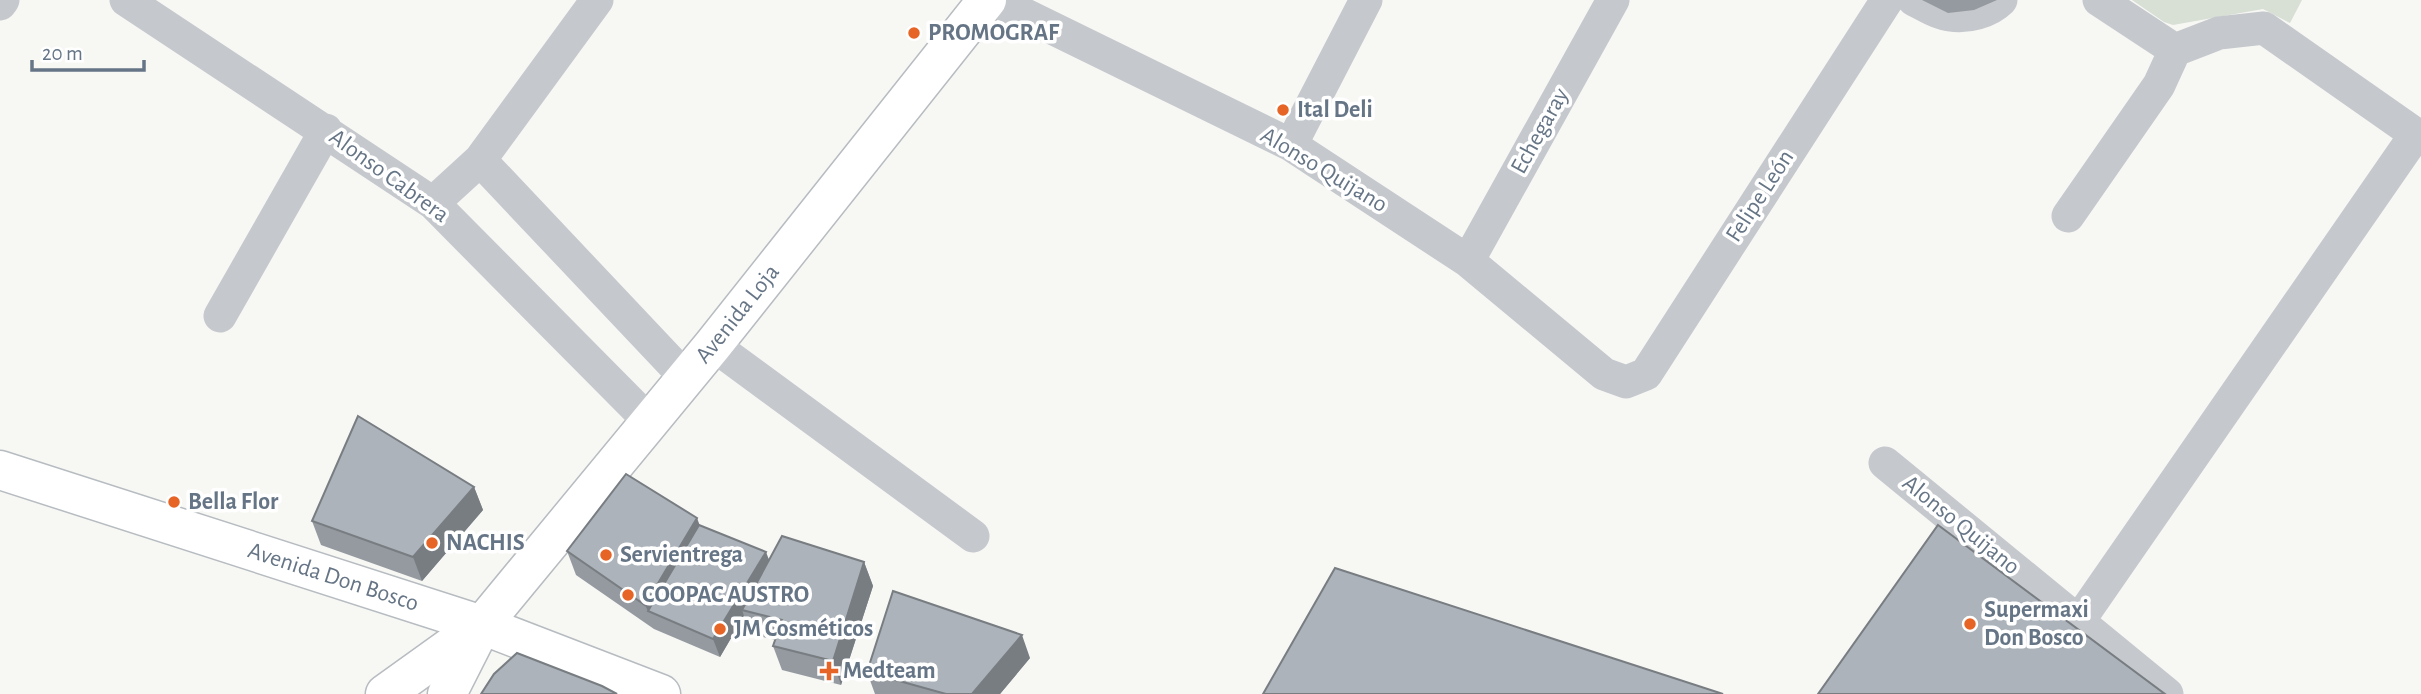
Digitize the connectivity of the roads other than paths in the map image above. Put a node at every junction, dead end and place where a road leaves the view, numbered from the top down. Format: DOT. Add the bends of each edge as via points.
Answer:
graph roads {
  1 [pos="127,0"];
  2 [pos="597,0"];
  3 [pos="987,0"];
  4 [pos="995,0"];
  5 [pos="1366,0"];
  6 [pos="1613,0"];
  7 [pos="1886,0"];
  8 [pos="1914,0"];
  9 [pos="2001,0"];
  10 [pos="2099,0"];
  11 [pos="2175,50"];
  12 [pos="326,130"];
  13 [pos="2418,136"];
  14 [pos="1290,145"];
  15 [pos="480,160"];
  16 [pos="433,202"];
  17 [pos="2068,216"];
  18 [pos="1468,261"];
  19 [pos="220,316"];
  20 [pos="713,345"];
  21 [pos="686,378"];
  22 [pos="1626,382"];
  23 [pos="649,421"];
  24 [pos="1885,463"];
  25 [pos="0,470"];
  26 [pos="973,536"];
  27 [pos="2078,622"];
  28 [pos="482,625"];
  29 [pos="385,694"];
  30 [pos="447,694"];
  31 [pos="661,694"];
  32 [pos="2167,694"];
  1 -- 12 [label="street, Alonso Cabrera"];
  2 -- 15 [label="street"];
  3 -- 20 [label="main road, Avenida Loja"];
  4 -- 14 [label="street, Alonso Quijano"];
  5 -- 14 [label="street"];
  6 -- 18 [label="street, Echegaray"];
  7 -- 22 [label="street, Felipe León" via="1646,374"];
  8 -- 9 [label="street" via="1948,15 1962,15 1990,10"];
  10 -- 11 [label="street"];
  11 -- 13 [label="street" via="2219,33 2264,28"];
  11 -- 17 [label="street" via="2158,85"];
  12 -- 16 [label="street, Alonso Cabrera"];
  12 -- 19 [label="street"];
  13 -- 27 [label="street"];
  14 -- 18 [label="street, Alonso Quijano"];
  15 -- 16 [label="street"];
  15 -- 21 [label="street"];
  16 -- 23 [label="street, Alonso Cabrera"];
  18 -- 22 [label="street, Alonso Quijano" via="1604,374"];
  20 -- 21 [label="main road, Avenida Loja"];
  20 -- 26 [label="street"];
  21 -- 23 [label="main road, Avenida Loja"];
  23 -- 28 [label="main road, Avenida Loja"];
  24 -- 27 [label="street, Alonso Quijano"];
  25 -- 28 [label="main road, Avenida Don Bosco"];
  27 -- 32 [label="street, Alonso Quijano"];
  28 -- 29 [label="main road, Avenida Loja"];
  28 -- 30 [label="main road, Avenida Loja"];
  28 -- 31 [label="main road, Avenida Don Bosco"];
}
